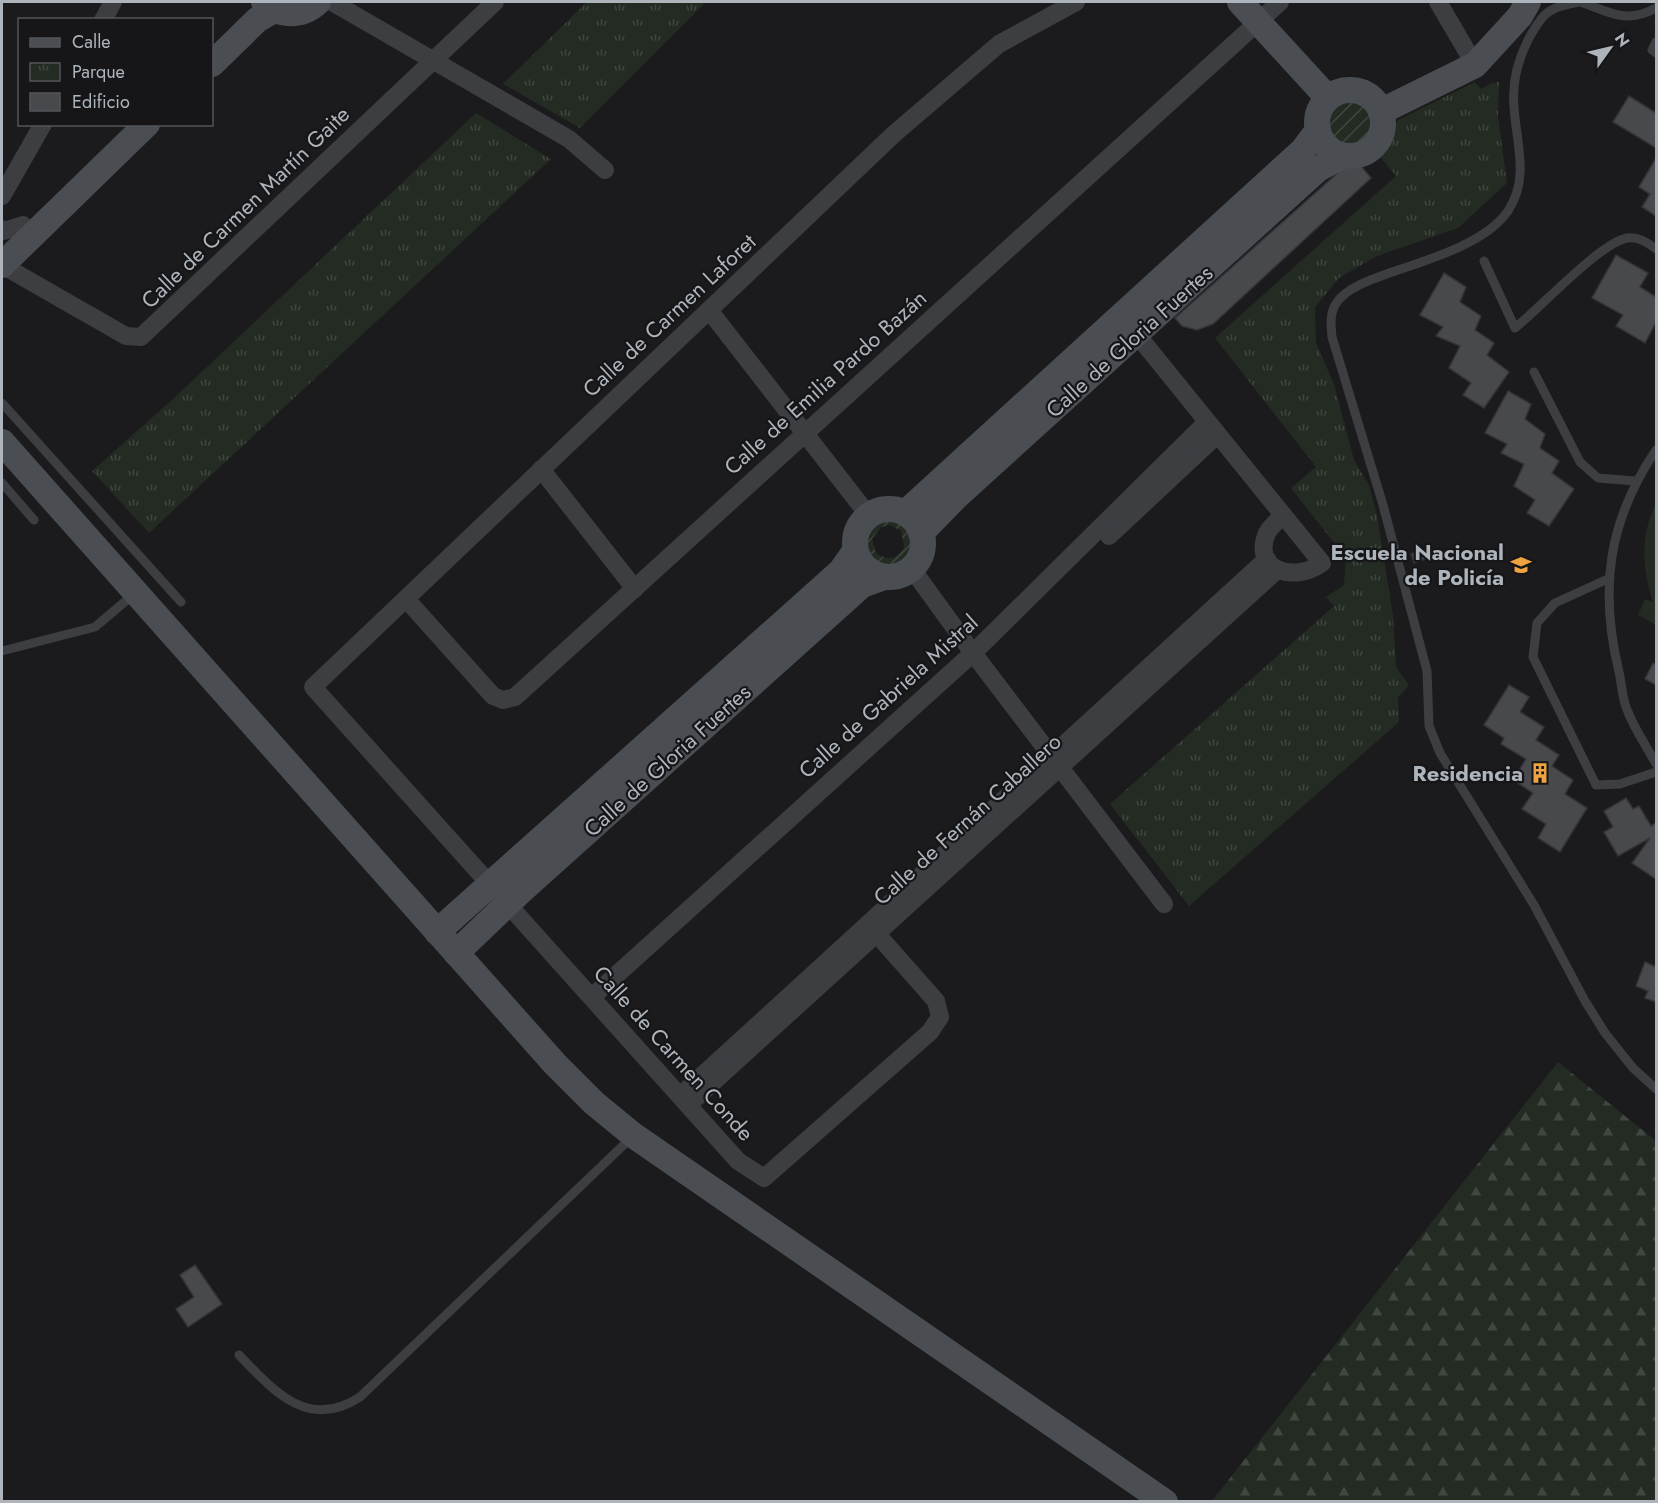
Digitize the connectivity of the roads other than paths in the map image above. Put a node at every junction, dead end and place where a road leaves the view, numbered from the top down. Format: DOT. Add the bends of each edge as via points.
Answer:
graph roads {
  1 [pos="113,2"];
  2 [pos="318,2"];
  3 [pos="332,2"];
  4 [pos="495,2"];
  5 [pos="1076,2"];
  6 [pos="1280,2"];
  7 [pos="1438,2"];
  8 [pos="1528,2"];
  9 [pos="1580,2"];
  10 [pos="264,4"];
  11 [pos="1656,8"];
  12 [pos="1254,10"];
  13 [pos="104,18"];
  14 [pos="1656,42"];
  15 [pos="213,45"];
  16 [pos="1656,53"];
  17 [pos="433,60"];
  18 [pos="213,63"];
  19 [pos="1475,65"];
  20 [pos="1328,98"];
  21 [pos="1382,111"];
  22 [pos="42,126"];
  23 [pos="127,126"];
  24 [pos="145,126"];
  25 [pos="1318,130"];
  26 [pos="1342,156"];
  27 [pos="605,170"];
  28 [pos="2,196"];
  29 [pos="12,227"];
  30 [pos="2,246"];
  31 [pos="1656,249"];
  32 [pos="1484,261"];
  33 [pos="2,265"];
  34 [pos="709,310"];
  35 [pos="1129,325"];
  36 [pos="1534,372"];
  37 [pos="2,404"];
  38 [pos="1212,428"];
  39 [pos="801,429"];
  40 [pos="2,442"];
  41 [pos="1656,450"];
  42 [pos="541,469"];
  43 [pos="1635,481"];
  44 [pos="2,483"];
  45 [pos="905,513"];
  46 [pos="1282,515"];
  47 [pos="869,516"];
  48 [pos="34,520"];
  49 [pos="921,533"];
  50 [pos="855,551"];
  51 [pos="1272,564"];
  52 [pos="912,568"];
  53 [pos="884,577"];
  54 [pos="1610,578"];
  55 [pos="632,585"];
  56 [pos="135,593"];
  57 [pos="410,597"];
  58 [pos="181,602"];
  59 [pos="2,651"];
  60 [pos="975,656"];
  61 [pos="313,687"];
  62 [pos="1055,762"];
  63 [pos="1656,764"];
  64 [pos="1656,772"];
  65 [pos="500,894"];
  66 [pos="1164,904"];
  67 [pos="872,929"];
  68 [pos="437,932"];
  69 [pos="456,953"];
  70 [pos="596,1000"];
  71 [pos="1656,1089"];
  72 [pos="685,1100"];
  73 [pos="633,1135"];
  74 [pos="239,1354"];
  75 [pos="1165,1502"];
  1 -- 13 [label="street"];
  2 -- 10 [label="street" via="310,9 292,14"];
  3 -- 17 [label="street"];
  4 -- 17 [label="street, Calle de Carmen Martín Gaite"];
  5 -- 34 [label="street, Calle de Carmen Laforet" via="999,44 972,66 894,134"];
  6 -- 12 [label="street, Calle de Emilia Pardo Bazán"];
  7 -- 19 [label="street"];
  8 -- 19 [label="street"];
  9 -- 11 [label="lane" via="1630,18"];
  9 -- 71 [label="lane" via="1553,6 1536,25 1522,52 1514,104 1522,175 1517,198 1505,215 1488,230 1454,249 1352,290 1337,302 1331,316 1332,338 1383,505 1427,672 1429,726 1440,753 1534,905 1600,1025"];
  10 -- 15 [label="street" via="248,12"];
  10 -- 18 [label="street" via="257,20"];
  12 -- 20 [label="street"];
  12 -- 39 [label="street, Calle de Emilia Pardo Bazán"];
  14 -- 16 [label="lane" via="1652,50"];
  17 -- 27 [label="street" via="568,139"];
  17 -- 33 [label="street, Calle de Carmen Martín Gaite" via="141,337 126,336"];
  19 -- 21 [label="street"];
  20 -- 21 [label="street" via="1348,89 1359,90 1377,102"];
  20 -- 25 [label="street" via="1318,112"];
  21 -- 26 [label="street" via="1384,122 1379,142 1362,154"];
  22 -- 28 [label="street"];
  23 -- 29 [label="street"];
  24 -- 33 [label="street"];
  25 -- 26 [label="street" via="1326,146"];
  25 -- 35 [label="street, Calle de Gloria Fuertes" via="1304,150"];
  26 -- 35 [label="street, Calle de Gloria Fuertes" via="1318,169"];
  29 -- 30 [label="street"];
  31 -- 32 [label="lane" via="1644,240 1628,237 1602,249 1515,328"];
  34 -- 39 [label="street"];
  34 -- 42 [label="street, Calle de Carmen Laforet"];
  35 -- 38 [label="street"];
  35 -- 45 [label="street, Calle de Gloria Fuertes"];
  35 -- 49 [label="street, Calle de Gloria Fuertes"];
  36 -- 43 [label="lane" via="1580,462 1598,478"];
  37 -- 58 [label="lane"];
  38 -- 46 [label="street"];
  38 -- 60 [label="street, Calle de Gabriela Mistral"];
  39 -- 47 [label="street"];
  39 -- 55 [label="street, Calle de Emilia Pardo Bazán"];
  40 -- 56 [label="street"];
  41 -- 43 [label="lane"];
  42 -- 55 [label="street"];
  42 -- 57 [label="street, Calle de Carmen Laforet"];
  43 -- 54 [label="lane" via="1620,517"];
  44 -- 48 [label="lane"];
  45 -- 47 [label="street" via="886,509"];
  45 -- 49 [label="street"];
  46 -- 51 [label="street" via="1267,532 1265,545"];
  46 -- 51 [label="street" via="1322,563 1311,571 1293,575"];
  47 -- 50 [label="street" via="857,531"];
  49 -- 52 [label="street" via="922,552"];
  50 -- 53 [label="street" via="869,571"];
  50 -- 65 [label="street, Calle de Gloria Fuertes" via="841,571"];
  51 -- 62 [label="street, Calle de Fernán Caballero"];
  52 -- 53 [label="street" via="904,574"];
  52 -- 60 [label="street"];
  53 -- 65 [label="street, Calle de Gloria Fuertes" via="862,585"];
  54 -- 63 [label="lane" via="1610,636 1627,711"];
  54 -- 64 [label="lane" via="1556,603 1537,623 1533,657 1596,785 1620,784"];
  55 -- 57 [label="street, Calle de Emilia Pardo Bazán" via="504,689"];
  56 -- 59 [label="lane" via="95,627"];
  56 -- 68 [label="street"];
  57 -- 61 [label="street, Calle de Carmen Laforet"];
  60 -- 62 [label="street"];
  60 -- 70 [label="street, Calle de Gabriela Mistral"];
  61 -- 65 [label="street, Calle de Carmen Conde"];
  62 -- 66 [label="street"];
  62 -- 67 [label="street, Calle de Fernán Caballero"];
  65 -- 68 [label="street, Calle de Gloria Fuertes"];
  65 -- 69 [label="street, Calle de Gloria Fuertes"];
  65 -- 70 [label="street, Calle de Carmen Conde"];
  67 -- 72 [label="street, Calle de Fernán Caballero"];
  67 -- 72 [label="street, Calle de Carmen Conde" via="936,1001 940,1017 930,1032 764,1178 738,1161"];
  68 -- 69 [label="street"];
  69 -- 73 [label="street" via="555,1064"];
  70 -- 72 [label="street, Calle de Carmen Conde"];
  73 -- 74 [label="lane" via="344,1408 320,1411 296,1405 269,1385"];
  73 -- 75 [label="street"];
}
